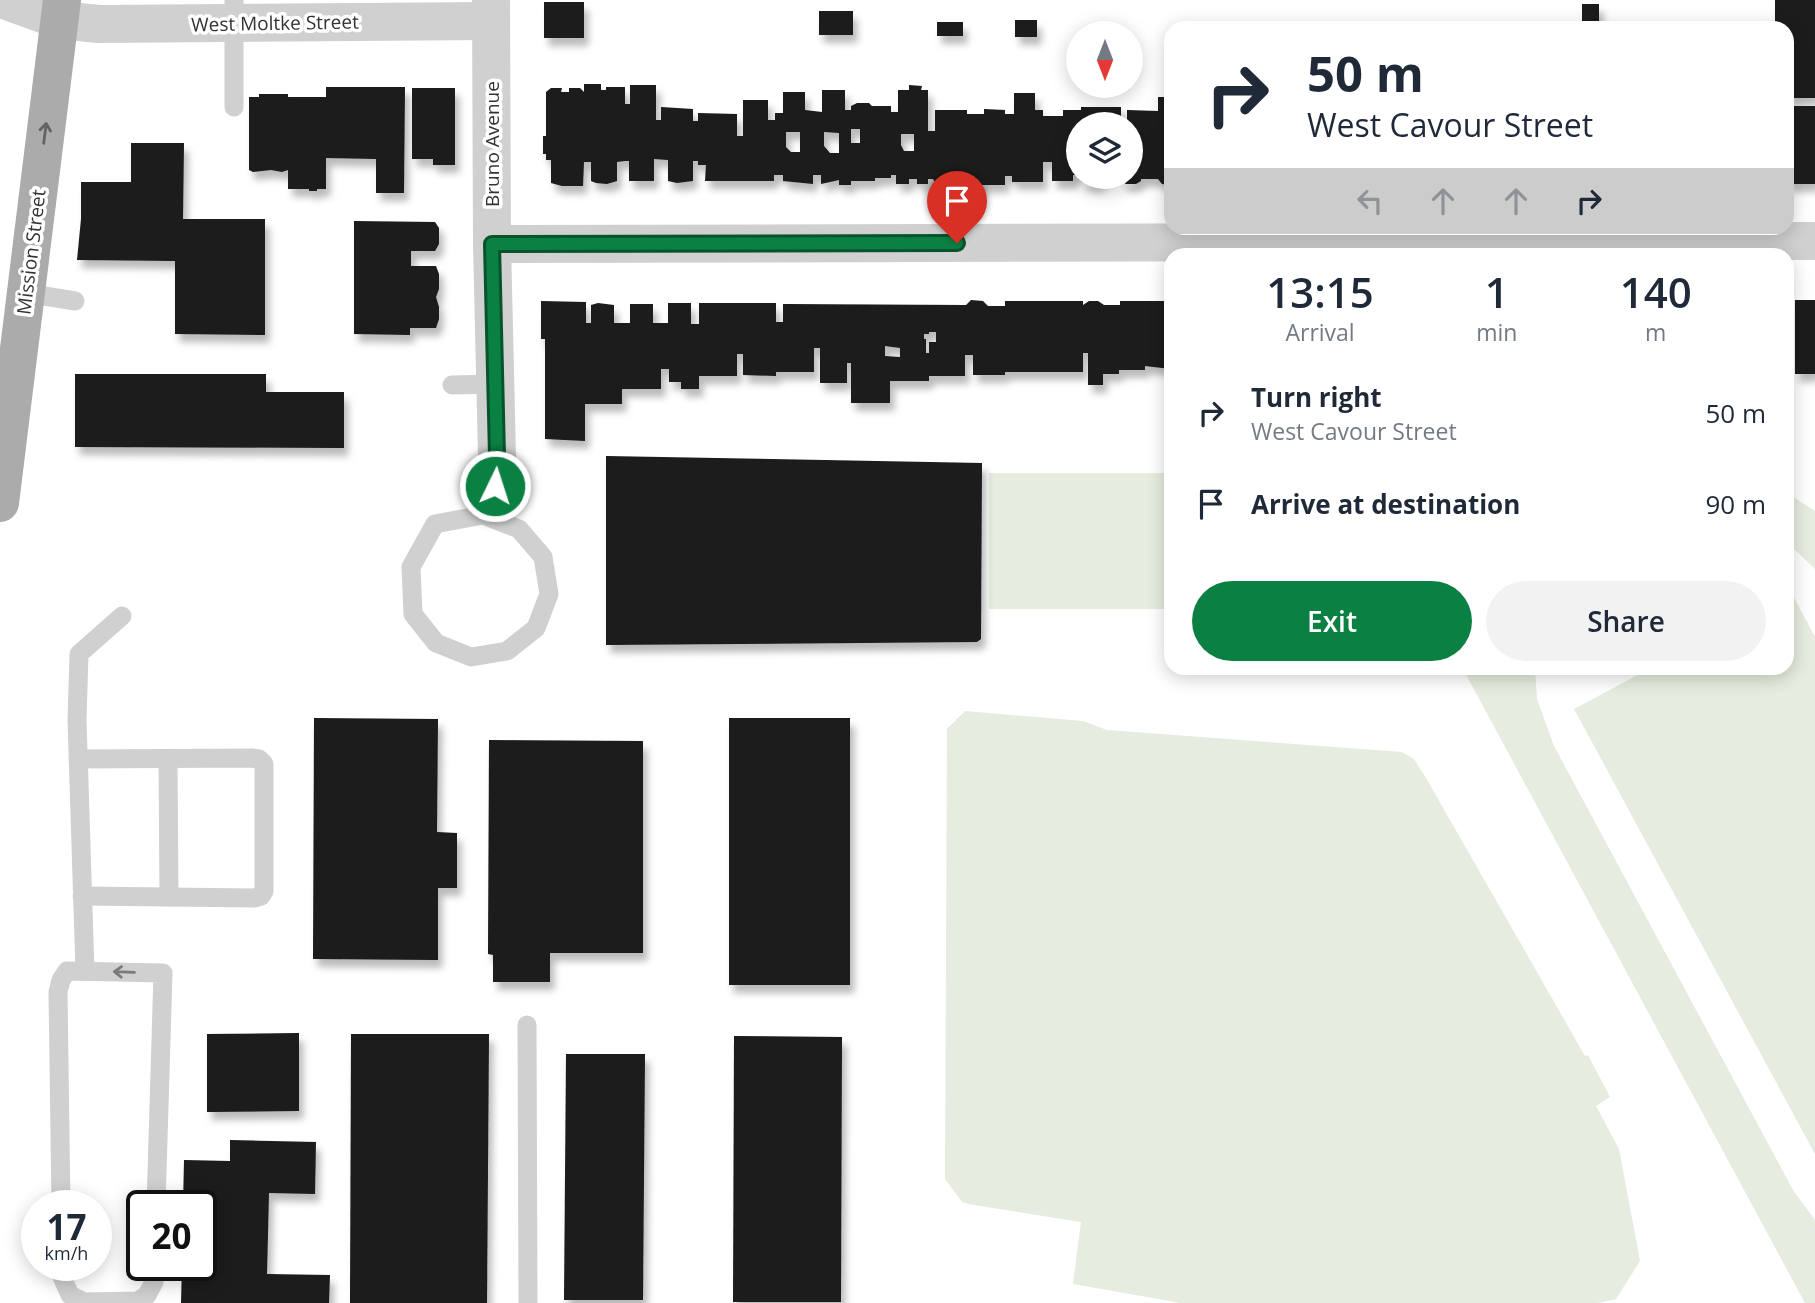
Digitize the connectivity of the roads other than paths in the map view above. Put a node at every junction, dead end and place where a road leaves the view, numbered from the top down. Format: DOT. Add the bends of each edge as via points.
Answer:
graph roads {
  1 [pos="4,0"];
  2 [pos="61,10"];
  3 [pos="491,11"];
  4 [pos="235,12"];
  5 [pos="234,107"];
  6 [pos="1815,241"];
  7 [pos="492,244"];
  8 [pos="26,293"];
  9 [pos="75,301"];
  10 [pos="8,372"];
  11 [pos="495,384"];
  12 [pos="452,385"];
  13 [pos="497,456"];
  14 [pos="0,503"];
  15 [pos="483,515"];
  16 [pos="122,616"];
  17 [pos="78,759"];
  18 [pos="169,759"];
  19 [pos="82,896"];
  20 [pos="169,897"];
  21 [pos="85,971"];
  22 [pos="527,1025"];
  23 [pos="61,1190"];
  24 [pos="156,1190"];
  25 [pos="64,1281"];
  26 [pos="154,1281"];
  27 [pos="528,1303"];
  1 -- 2 [label="street, West Moltke Street"];
  2 -- 4 [label="street, West Moltke Street" via="99,24"];
  8 -- 2 [label="main road, Mission Street, one-way"];
  3 -- 4 [label="street, West Moltke Street"];
  3 -- 7 [label="street, Bruno Avenue"];
  4 -- 5 [label="lane"];
  6 -- 7 [label="street"];
  7 -- 11 [label="street, Bruno Avenue"];
  8 -- 9 [label="lane"];
  8 -- 10 [label="main road, Mission Street"];
  10 -- 14 [label="main road, Mission Street"];
  11 -- 12 [label="lane"];
  11 -- 13 [label="street, Bruno Avenue"];
  13 -- 15 [label="lane" via="495,486"];
  15 -- 15 [label="lane" via="435,524 411,567 413,614 436,643 471,657 507,651 536,628 549,594 542,557 535,548 519,529"];
  16 -- 17 [label="lane" via="79,654"];
  17 -- 18 [label="lane"];
  17 -- 19 [label="lane"];
  18 -- 20 [label="lane"];
  18 -- 20 [label="lane" via="252,758 264,764 264,891 254,898"];
  19 -- 20 [label="lane"];
  19 -- 21 [label="lane"];
  21 -- 23 [label="lane" via="67,971 58,992"];
  24 -- 21 [label="lane, one-way" via="163,973"];
  22 -- 27 [label="lane"];
  25 -- 26 [label="lane" via="70,1295 84,1302 138,1301"];
}
